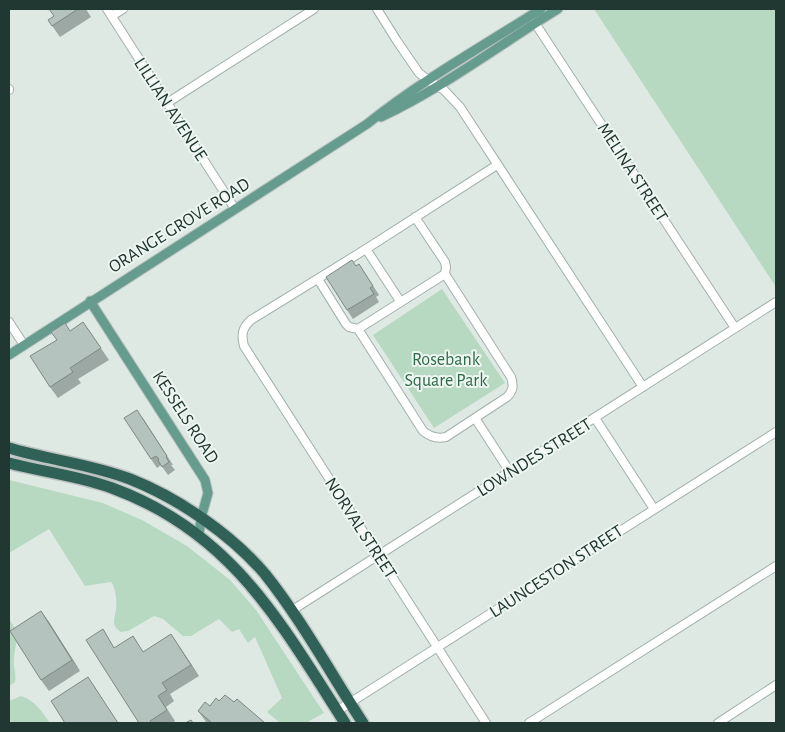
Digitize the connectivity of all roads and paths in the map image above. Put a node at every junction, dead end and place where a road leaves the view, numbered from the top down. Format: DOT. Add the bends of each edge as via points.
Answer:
graph roads {
  1 [pos="123,9"];
  2 [pos="314,9"];
  3 [pos="377,9"];
  4 [pos="541,9"];
  5 [pos="558,9"];
  6 [pos="109,12"];
  7 [pos="533,19"];
  8 [pos="428,80"];
  9 [pos="437,86"];
  10 [pos="167,103"];
  11 [pos="368,124"];
  12 [pos="497,165"];
  13 [pos="235,209"];
  14 [pos="415,218"];
  15 [pos="366,249"];
  16 [pos="445,274"];
  17 [pos="318,279"];
  18 [pos="90,301"];
  19 [pos="400,302"];
  20 [pos="776,302"];
  21 [pos="9,322"];
  22 [pos="736,328"];
  23 [pos="358,329"];
  24 [pos="24,345"];
  25 [pos="9,355"];
  26 [pos="643,387"];
  27 [pos="475,418"];
  28 [pos="595,418"];
  29 [pos="776,432"];
  30 [pos="9,448"];
  31 [pos="9,463"];
  32 [pos="510,472"];
  33 [pos="654,509"];
  34 [pos="201,518"];
  35 [pos="199,535"];
  36 [pos="378,556"];
  37 [pos="776,566"];
  38 [pos="291,611"];
  39 [pos="437,647"];
  40 [pos="776,685"];
  41 [pos="350,703"];
  42 [pos="337,711"];
  43 [pos="345,723"];
  44 [pos="362,723"];
  45 [pos="486,723"];
  46 [pos="529,723"];
  47 [pos="718,723"];
  1 -- 6 [label="street"];
  2 -- 10 [label="street"];
  3 -- 8 [label="street" via="412,63"];
  4 -- 7 [label="main road, ORANGE GROVE ROAD"];
  5 -- 7 [label="main road, ORANGE GROVE ROAD"];
  6 -- 10 [label="street, LILLIAN AVENUE"];
  7 -- 8 [label="main road, ORANGE GROVE ROAD"];
  7 -- 9 [label="main road, ORANGE GROVE ROAD"];
  7 -- 22 [label="street, MELINA STREET"];
  8 -- 9 [label="street"];
  8 -- 11 [label="main road, ORANGE GROVE ROAD"];
  9 -- 11 [label="main road, ORANGE GROVE ROAD"];
  9 -- 12 [label="street" via="460,107"];
  10 -- 13 [label="street, LILLIAN AVENUE"];
  11 -- 13 [label="main road, ORANGE GROVE ROAD"];
  12 -- 14 [label="street"];
  12 -- 26 [label="street"];
  13 -- 18 [label="main road, ORANGE GROVE ROAD"];
  14 -- 15 [label="street"];
  14 -- 16 [label="street" via="445,262"];
  15 -- 17 [label="street"];
  15 -- 19 [label="street"];
  16 -- 19 [label="street"];
  16 -- 27 [label="street" via="513,383 506,398"];
  17 -- 23 [label="street" via="349,328"];
  17 -- 36 [label="street, NORVAL STREET" via="251,320 242,331 242,338 244,346"];
  18 -- 24 [label="main road, ORANGE GROVE ROAD"];
  18 -- 34 [label="main road, KESSELS ROAD" via="205,480 208,493"];
  19 -- 23 [label="street"];
  20 -- 22 [label="street, LOWNDES STREET"];
  21 -- 24 [label="street"];
  22 -- 26 [label="street, LOWNDES STREET"];
  23 -- 27 [label="street" via="427,435 446,437"];
  24 -- 25 [label="main road, ORANGE GROVE ROAD"];
  26 -- 28 [label="street, LOWNDES STREET"];
  27 -- 32 [label="street"];
  28 -- 32 [label="street, LOWNDES STREET"];
  28 -- 33 [label="street"];
  29 -- 33 [label="street, LAUNCESTON STREET"];
  30 -- 34 [label="highway" via="130,479"];
  31 -- 35 [label="highway" via="113,489 165,513"];
  32 -- 36 [label="street, LOWNDES STREET"];
  33 -- 39 [label="street, LAUNCESTON STREET"];
  34 -- 35 [label="main road, KESSELS ROAD"];
  34 -- 38 [label="highway" via="254,562"];
  35 -- 42 [label="highway" via="230,562 260,596"];
  36 -- 38 [label="street, LOWNDES STREET"];
  36 -- 39 [label="street, NORVAL STREET"];
  37 -- 46 [label="street"];
  38 -- 41 [label="highway"];
  39 -- 41 [label="street, LAUNCESTON STREET"];
  39 -- 45 [label="street, NORVAL STREET"];
  40 -- 47 [label="street"];
  41 -- 42 [label="street, LAUNCESTON STREET"];
  41 -- 44 [label="highway"];
  42 -- 43 [label="highway"];
}
